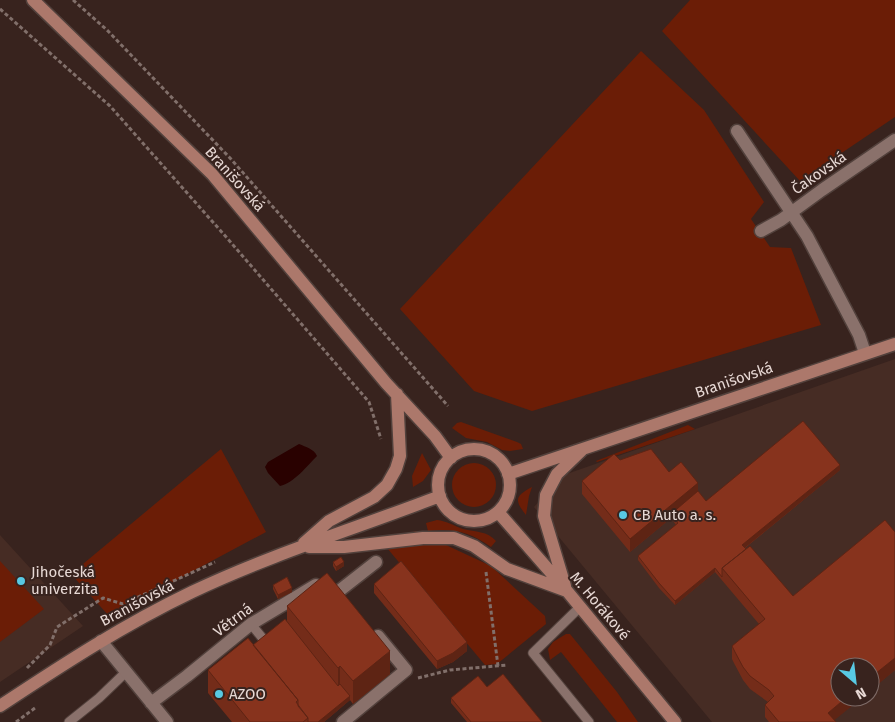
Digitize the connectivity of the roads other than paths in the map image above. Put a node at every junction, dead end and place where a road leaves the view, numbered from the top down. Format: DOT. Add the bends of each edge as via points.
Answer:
graph roads {
  1 [pos="33,0"];
  2 [pos="737,131"];
  3 [pos="895,140"];
  4 [pos="792,211"];
  5 [pos="761,231"];
  6 [pos="895,344"];
  7 [pos="866,353"];
  8 [pos="397,394"];
  9 [pos="584,448"];
  10 [pos="451,458"];
  11 [pos="508,474"];
  12 [pos="440,496"];
  13 [pos="498,512"];
  14 [pos="299,548"];
  15 [pos="376,562"];
  16 [pos="567,591"];
  17 [pos="580,607"];
  18 [pos="251,624"];
  19 [pos="370,627"];
  20 [pos="264,640"];
  21 [pos="101,641"];
  22 [pos="126,672"];
  23 [pos="152,703"];
  24 [pos="0,706"];
  25 [pos="69,722"];
  26 [pos="167,722"];
  27 [pos="343,722"];
  28 [pos="589,722"];
  29 [pos="674,722"];
  1 -- 8 [label="street, Branišovská" via="212,174"];
  2 -- 4 [label="street"];
  3 -- 4 [label="street, Čakovská"];
  4 -- 5 [label="street, Čakovská"];
  4 -- 7 [label="street"];
  6 -- 7 [label="street, Branišovská"];
  7 -- 9 [label="street, Branišovská"];
  8 -- 10 [label="street, Branišovská"];
  8 -- 14 [label="street, Branišovská" via="400,456 387,485 374,497 329,521"];
  9 -- 11 [label="street, Branišovská"];
  9 -- 16 [label="street, Branišovská" via="557,474 546,495 544,516"];
  10 -- 11 [label="street" via="468,450 481,450 497,458"];
  10 -- 12 [label="street" via="440,476"];
  11 -- 13 [label="street" via="508,497"];
  12 -- 13 [label="street" via="445,507 461,519 483,520"];
  12 -- 14 [label="street, Branišovská"];
  13 -- 16 [label="street, M. Horákové"];
  14 -- 16 [label="street, Branišovská" via="454,538 474,546 507,569"];
  14 -- 21 [label="street, Branišovská" via="192,592"];
  15 -- 18 [label="street, Větrná" via="342,595 327,581 317,584"];
  16 -- 17 [label="street, M. Horákové"];
  17 -- 28 [label="lane" via="533,653"];
  17 -- 29 [label="street, M. Horákové"];
  18 -- 20 [label="lane"];
  18 -- 23 [label="street, Větrná"];
  19 -- 27 [label="street" via="406,670"];
  21 -- 22 [label="street"];
  21 -- 24 [label="street, Branišovská"];
  22 -- 23 [label="street"];
  22 -- 25 [label="lane"];
  23 -- 26 [label="street"];
}
